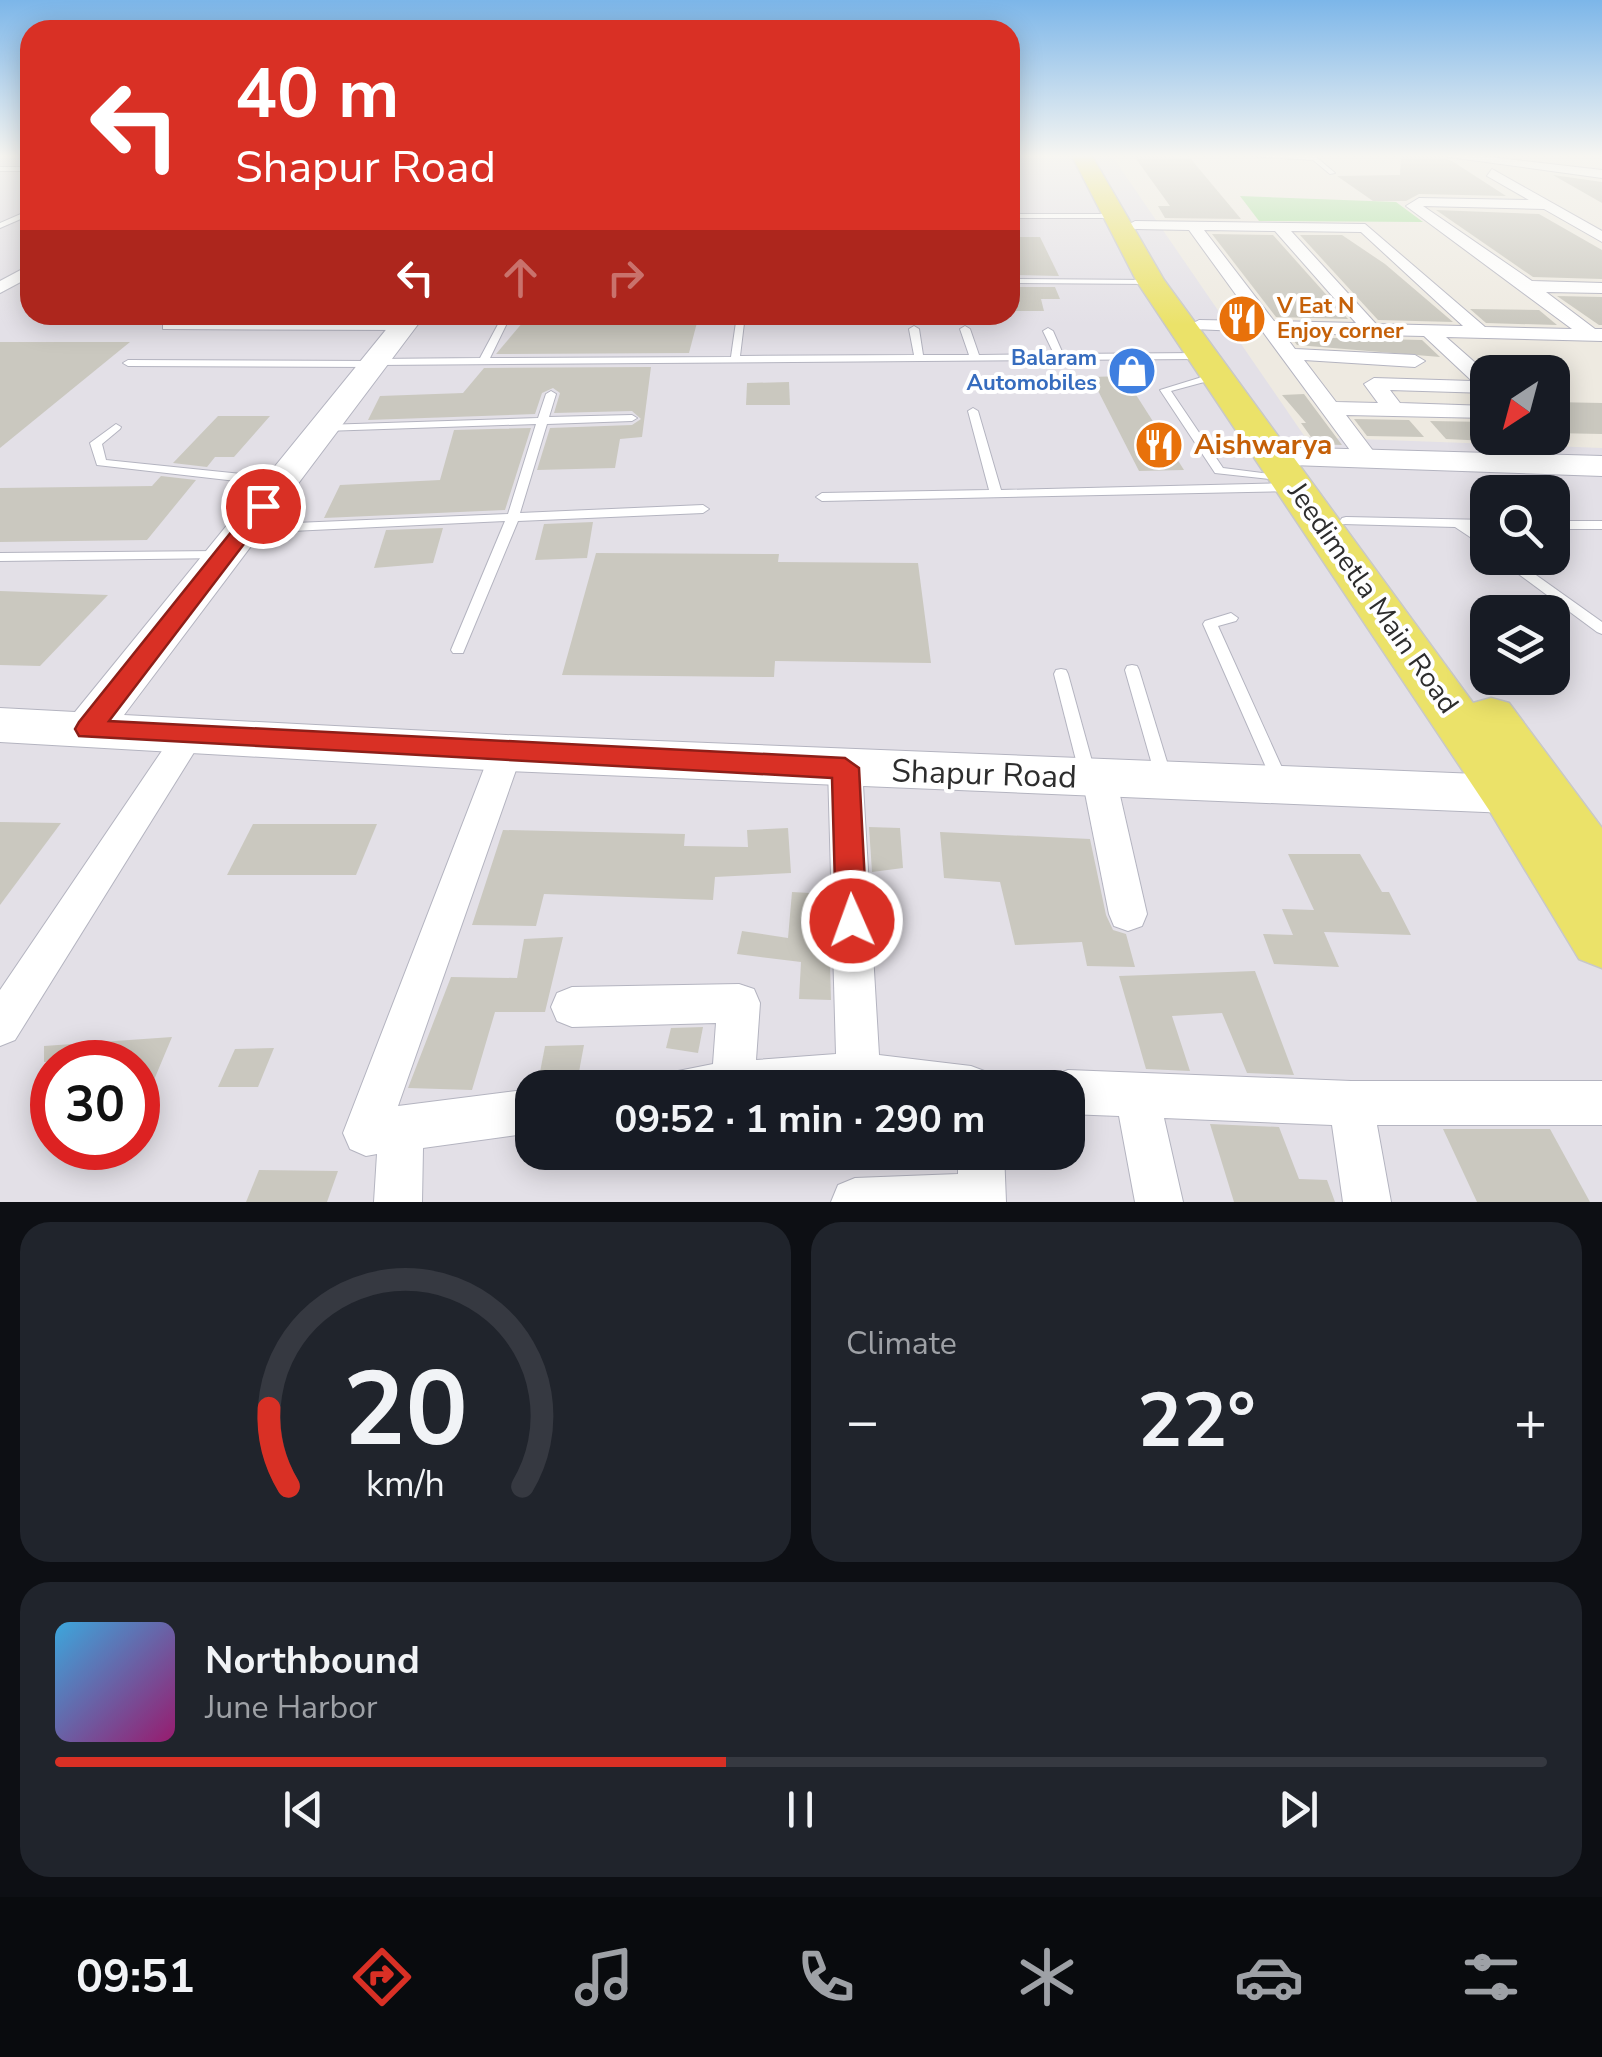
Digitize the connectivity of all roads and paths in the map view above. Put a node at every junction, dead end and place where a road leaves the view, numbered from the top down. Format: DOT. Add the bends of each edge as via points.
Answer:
graph roads {
  1 [pos="1119,212"];
  2 [pos="1120,212"];
  3 [pos="1203,212"];
  4 [pos="1423,212"];
  5 [pos="1560,212"];
  6 [pos="1020,216"];
  7 [pos="1124,220"];
  8 [pos="1193,226"];
  9 [pos="1214,226"];
  10 [pos="1280,228"];
  11 [pos="1602,237"];
  12 [pos="1020,281"];
  13 [pos="1150,282"];
  14 [pos="1528,286"];
  15 [pos="1602,288"];
  16 [pos="366,325"];
  17 [pos="404,325"];
  18 [pos="502,325"];
  19 [pos="740,325"];
  20 [pos="166,327"];
  21 [pos="346,327"];
  22 [pos="1272,327"];
  23 [pos="914,329"];
  24 [pos="965,329"];
  25 [pos="1048,330"];
  26 [pos="1380,330"];
  27 [pos="1429,331"];
  28 [pos="1480,332"];
  29 [pos="1596,335"];
  30 [pos="1205,352"];
  31 [pos="1291,354"];
  32 [pos="975,358"];
  33 [pos="1060,358"];
  34 [pos="735,359"];
  35 [pos="918,359"];
  36 [pos="484,360"];
  37 [pos="128,363"];
  38 [pos="374,363"];
  39 [pos="1470,369"];
  40 [pos="1470,386"];
  41 [pos="551,394"];
  42 [pos="1330,408"];
  43 [pos="1394,410"];
  44 [pos="973,411"];
  45 [pos="1470,412"];
  46 [pos="632,418"];
  47 [pos="542,421"];
  48 [pos="116,426"];
  49 [pos="323,428"];
  50 [pos="1366,456"];
  51 [pos="1602,466"];
  52 [pos="1289,470"];
  53 [pos="281,482"];
  54 [pos="996,493"];
  55 [pos="822,497"];
  56 [pos="703,509"];
  57 [pos="513,517"];
  58 [pos="1346,521"];
  59 [pos="1458,524"];
  60 [pos="1470,524"];
  61 [pos="1570,525"];
  62 [pos="1602,526"];
  63 [pos="1470,532"];
  64 [pos="235,542"];
  65 [pos="0,556"];
  66 [pos="1527,575"];
  67 [pos="1232,618"];
  68 [pos="1602,629"];
  69 [pos="458,650"];
  70 [pos="1132,670"];
  71 [pos="1061,674"];
  72 [pos="0,724"];
  73 [pos="88,729"];
  74 [pos="186,738"];
  75 [pos="506,753"];
  76 [pos="845,768"];
  77 [pos="1094,778"];
  78 [pos="1165,781"];
  79 [pos="1282,786"];
  80 [pos="1529,795"];
  81 [pos="1602,875"];
  82 [pos="1128,914"];
  83 [pos="1602,938"];
  84 [pos="572,1007"];
  85 [pos="0,1026"];
  86 [pos="734,1070"];
  87 [pos="858,1070"];
  88 [pos="1085,1092"];
  89 [pos="1137,1094"];
  90 [pos="1351,1103"];
  91 [pos="1600,1107"];
  92 [pos="515,1113"];
  93 [pos="401,1130"];
  94 [pos="982,1184"];
  95 [pos="398,1202"];
  96 [pos="855,1202"];
  97 [pos="1158,1202"];
  98 [pos="1367,1202"];
  1 -- 7 [label="main road, Jeedimetla Main Road"];
  2 -- 7 [label="main road, Jeedimetla Main Road"];
  3 -- 9 [label="street"];
  4 -- 14 [label="street"];
  5 -- 11 [label="street"];
  6 -- 7 [label="lane"];
  7 -- 8 [label="street"];
  7 -- 13 [label="main road, Jeedimetla Main Road"];
  7 -- 30 [label="main road, Jeedimetla Main Road"];
  8 -- 9 [label="street"];
  8 -- 22 [label="street"];
  9 -- 10 [label="street"];
  10 -- 26 [label="street"];
  10 -- 28 [label="street" via="1366,228"];
  12 -- 13 [label="lane"];
  13 -- 30 [label="main road, Jeedimetla Main Road"];
  14 -- 15 [label="street"];
  14 -- 29 [label="street"];
  16 -- 21 [label="lane"];
  17 -- 38 [label="street"];
  18 -- 36 [label="lane"];
  19 -- 34 [label="lane"];
  20 -- 21 [label="lane"];
  22 -- 26 [label="street"];
  22 -- 30 [label="street"];
  22 -- 31 [label="street"];
  23 -- 35 [label="lane"];
  24 -- 32 [label="lane"];
  25 -- 33 [label="lane"];
  26 -- 27 [label="street"];
  26 -- 31 [label="street" via="1415,362"];
  27 -- 28 [label="street"];
  27 -- 39 [label="street"];
  28 -- 29 [label="street"];
  30 -- 33 [label="lane"];
  30 -- 52 [label="main road, Jeedimetla Main Road"];
  30 -- 52 [label="lane" via="1165,390 1219,471"];
  31 -- 42 [label="street"];
  32 -- 33 [label="lane"];
  32 -- 35 [label="lane"];
  34 -- 35 [label="lane"];
  34 -- 36 [label="lane"];
  36 -- 38 [label="lane"];
  37 -- 38 [label="lane"];
  38 -- 49 [label="street"];
  40 -- 43 [label="street" via="1374,384"];
  41 -- 47 [label="lane"];
  42 -- 43 [label="street"];
  42 -- 50 [label="street"];
  43 -- 45 [label="street"];
  44 -- 54 [label="lane"];
  46 -- 47 [label="lane"];
  47 -- 49 [label="lane"];
  47 -- 57 [label="lane"];
  48 -- 53 [label="lane" via="96,448 101,462 112,466"];
  49 -- 53 [label="street"];
  50 -- 51 [label="street"];
  50 -- 52 [label="street"];
  52 -- 54 [label="lane"];
  52 -- 58 [label="main road, Jeedimetla Main Road"];
  52 -- 80 [label="main road, Jeedimetla Main Road"];
  53 -- 64 [label="street"];
  54 -- 55 [label="lane"];
  56 -- 57 [label="lane"];
  57 -- 64 [label="lane"];
  57 -- 69 [label="lane"];
  58 -- 59 [label="lane"];
  58 -- 80 [label="main road, Jeedimetla Main Road"];
  59 -- 60 [label="lane"];
  59 -- 63 [label="lane"];
  61 -- 62 [label="lane"];
  64 -- 65 [label="lane"];
  64 -- 73 [label="street"];
  66 -- 68 [label="lane"];
  67 -- 79 [label="lane" via="1210,624"];
  70 -- 78 [label="lane"];
  71 -- 77 [label="lane"];
  72 -- 73 [label="street, Shapur Road"];
  73 -- 74 [label="street, Shapur Road"];
  74 -- 75 [label="street, Shapur Road"];
  74 -- 85 [label="street"];
  75 -- 76 [label="street, Shapur Road"];
  75 -- 93 [label="street" via="366,1133"];
  76 -- 77 [label="street, Shapur Road"];
  76 -- 87 [label="street"];
  77 -- 78 [label="street, Shapur Road"];
  77 -- 82 [label="street"];
  78 -- 79 [label="street, Shapur Road"];
  79 -- 80 [label="street, Shapur Road"];
  80 -- 81 [label="main road, Jeedimetla Main Road"];
  80 -- 83 [label="main road, Jeedimetla Main Road"];
  84 -- 86 [label="street" via="740,1003"];
  88 -- 89 [label="street"];
  89 -- 90 [label="street"];
  89 -- 97 [label="street"];
  90 -- 91 [label="street"];
  90 -- 98 [label="street"];
  92 -- 93 [label="street"];
  93 -- 95 [label="street"];
  94 -- 96 [label="street"];
}
